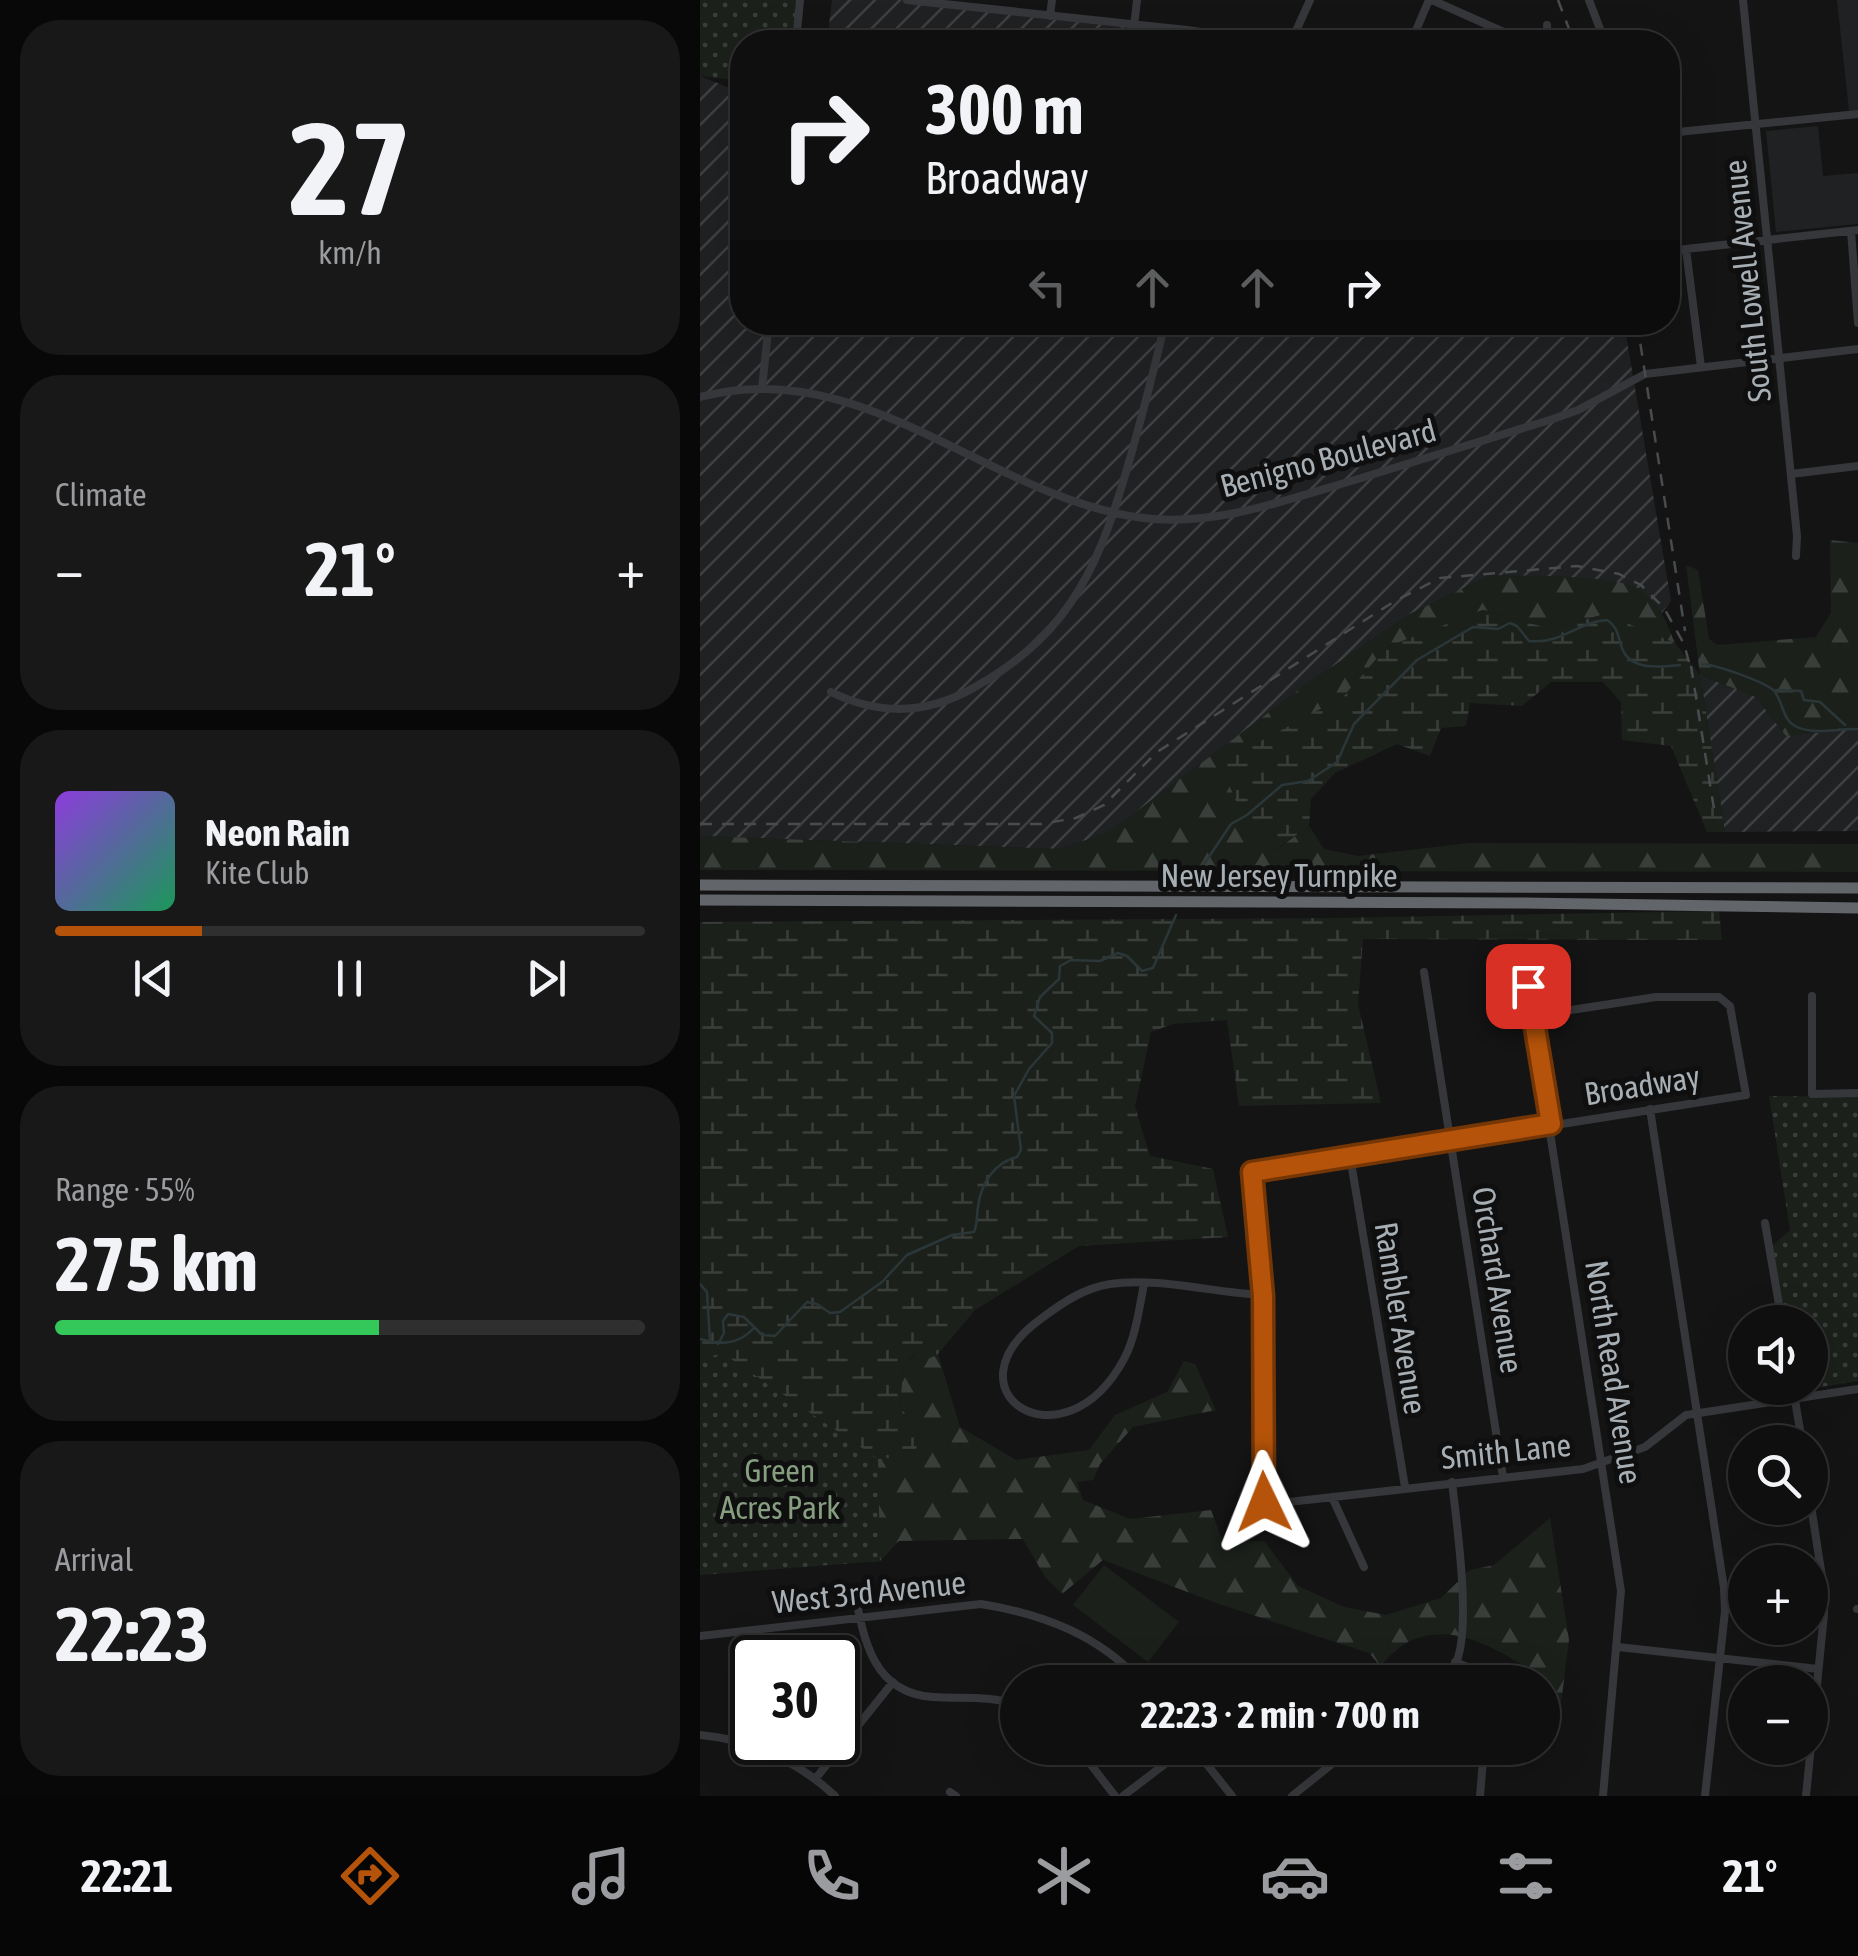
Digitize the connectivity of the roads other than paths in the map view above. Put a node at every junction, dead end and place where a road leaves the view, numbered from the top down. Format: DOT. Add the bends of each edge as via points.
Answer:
graph roads {
  1 [pos="800,0"];
  2 [pos="907,0"];
  3 [pos="1052,0"];
  4 [pos="1137,0"];
  5 [pos="1310,0"];
  6 [pos="1431,0"];
  7 [pos="1589,0"];
  8 [pos="1743,0"];
  9 [pos="968,3"];
  10 [pos="1050,16"];
  11 [pos="1547,25"];
  12 [pos="1134,26"];
  13 [pos="797,30"];
  14 [pos="1168,30"];
  15 [pos="1296,30"];
  16 [pos="1417,30"];
  17 [pos="1499,30"];
  18 [pos="1547,30"];
  19 [pos="1600,30"];
  20 [pos="1858,114"];
  21 [pos="1756,124"];
  22 [pos="1680,132"];
  23 [pos="1855,231"];
  24 [pos="1768,241"];
  25 [pos="1686,249"];
  26 [pos="1680,250"];
  27 [pos="1858,323"];
  28 [pos="768,335"];
  29 [pos="1162,335"];
  30 [pos="1858,349"];
  31 [pos="1780,358"];
  32 [pos="1701,367"];
  33 [pos="762,388"];
  34 [pos="700,397"];
  35 [pos="1858,466"];
  36 [pos="1790,474"];
  37 [pos="1114,513"];
  38 [pos="1796,556"];
  39 [pos="831,692"];
  40 [pos="700,885"];
  41 [pos="1858,888"];
  42 [pos="700,900"];
  43 [pos="1858,908"];
  44 [pos="1523,958"];
  45 [pos="1424,972"];
  46 [pos="1812,996"];
  47 [pos="1532,1016"];
  48 [pos="1858,1093"];
  49 [pos="1650,1109"];
  50 [pos="1551,1124"];
  51 [pos="1452,1140"];
  52 [pos="1350,1156"];
  53 [pos="1765,1223"];
  54 [pos="1144,1284"];
  55 [pos="1263,1296"];
  56 [pos="1779,1305"];
  57 [pos="1858,1389"];
  58 [pos="1828,1393"];
  59 [pos="1752,1405"];
  60 [pos="1697,1414"];
  61 [pos="1603,1464"];
  62 [pos="1502,1477"];
  63 [pos="1452,1482"];
  64 [pos="1405,1488"];
  65 [pos="1332,1497"];
  66 [pos="1814,1525"];
  67 [pos="1364,1567"];
  68 [pos="854,1588"];
  69 [pos="859,1617"];
  70 [pos="700,1636"];
  71 [pos="1618,1647"];
  72 [pos="1719,1659"];
  73 [pos="1455,1662"];
  74 [pos="1121,1665"];
  75 [pos="1454,1665"];
  76 [pos="1463,1665"];
  77 [pos="1778,1665"];
  78 [pos="1818,1665"];
  79 [pos="893,1682"];
  80 [pos="1000,1701"];
  81 [pos="700,1736"];
  82 [pos="1091,1765"];
  83 [pos="1164,1765"];
  84 [pos="1207,1765"];
  85 [pos="1331,1765"];
  86 [pos="1483,1765"];
  87 [pos="1809,1765"];
  88 [pos="816,1778"];
  89 [pos="835,1796"];
  90 [pos="1116,1796"];
  91 [pos="1124,1796"];
  92 [pos="1232,1796"];
  93 [pos="1292,1796"];
  94 [pos="1480,1796"];
  95 [pos="1603,1796"];
  96 [pos="1705,1796"];
  97 [pos="1806,1796"];
  1 -- 13 [label="street"];
  2 -- 9 [label="street"];
  3 -- 10 [label="street"];
  4 -- 12 [label="street"];
  5 -- 15 [label="street"];
  6 -- 16 [label="street"];
  6 -- 17 [label="street"];
  7 -- 19 [label="street"];
  8 -- 21 [label="street, South Lowell Avenue"];
  9 -- 10 [label="street"];
  10 -- 12 [label="street"];
  11 -- 18 [label="street"];
  12 -- 14 [label="street"];
  20 -- 21 [label="street"];
  21 -- 22 [label="street"];
  21 -- 24 [label="street, South Lowell Avenue"];
  23 -- 24 [label="street"];
  23 -- 27 [label="street"];
  24 -- 25 [label="street"];
  24 -- 31 [label="street, South Lowell Avenue"];
  25 -- 26 [label="street"];
  25 -- 32 [label="street"];
  28 -- 33 [label="street"];
  29 -- 37 [label="street"];
  30 -- 31 [label="street, Benigno Boulevard"];
  31 -- 32 [label="street, Benigno Boulevard"];
  31 -- 36 [label="street, South Lowell Avenue"];
  32 -- 37 [label="street, Benigno Boulevard" via="1645,374 1553,420 1268,506 1180,519"];
  33 -- 34 [label="street, Benigno Boulevard"];
  33 -- 37 [label="street, Benigno Boulevard" via="804,390 862,406 1030,486"];
  35 -- 36 [label="street"];
  36 -- 38 [label="street, South Lowell Avenue"];
  37 -- 39 [label="street" via="1077,596 1004,671 925,708 877,709"];
  40 -- 41 [label="highway, New Jersey Turnpike"];
  42 -- 43 [label="highway, New Jersey Turnpike"];
  44 -- 47 [label="street, North Read Avenue"];
  45 -- 51 [label="street, Orchard Avenue"];
  46 -- 48 [label="street" via="1812,1094"];
  47 -- 49 [label="street, Broadway" via="1656,997 1726,1000 1746,1095"];
  47 -- 50 [label="street, North Read Avenue"];
  49 -- 50 [label="street, Broadway"];
  49 -- 60 [label="street"];
  50 -- 51 [label="street, Broadway"];
  50 -- 61 [label="street, North Read Avenue"];
  51 -- 52 [label="street, Broadway"];
  51 -- 62 [label="street, Orchard Avenue"];
  52 -- 55 [label="street, Broadway" via="1250,1172"];
  52 -- 64 [label="street, Rambler Avenue"];
  53 -- 56 [label="street"];
  54 -- 54 [label="street" via="1124,1360 1094,1395 1064,1415 1019,1408 1005,1388 1006,1360 1030,1327 1066,1301 1112,1284"];
  54 -- 55 [label="street"];
  55 -- 65 [label="street, Smith Lane" via="1264,1502"];
  57 -- 58 [label="street, Smith Lane"];
  59 -- 60 [label="street, Smith Lane"];
  60 -- 61 [label="street, Smith Lane"];
  60 -- 72 [label="street" via="1724,1588"];
  61 -- 62 [label="street, Smith Lane"];
  61 -- 71 [label="street, North Read Avenue" via="1622,1591"];
  62 -- 63 [label="street, Smith Lane"];
  63 -- 64 [label="street, Smith Lane"];
  63 -- 73 [label="street" via="1462,1568 1461,1650"];
  64 -- 65 [label="street, Smith Lane"];
  65 -- 67 [label="street"];
  66 -- 78 [label="street" via="1824,1590"];
  68 -- 69 [label="street"];
  69 -- 70 [label="street, West 3rd Avenue"];
  69 -- 74 [label="street, West 3rd Avenue" via="981,1604 1065,1626"];
  69 -- 79 [label="street" via="864,1641"];
  71 -- 72 [label="street"];
  71 -- 95 [label="street, North Read Avenue"];
  72 -- 77 [label="street"];
  72 -- 96 [label="street"];
  73 -- 75 [label="street"];
  73 -- 76 [label="street"];
  79 -- 80 [label="street" via="930,1697"];
  79 -- 88 [label="street"];
  81 -- 88 [label="street" via="773,1754"];
  82 -- 90 [label="street"];
  83 -- 91 [label="street"];
  84 -- 92 [label="street"];
  85 -- 93 [label="street"];
  86 -- 94 [label="street"];
  87 -- 97 [label="street"];
  88 -- 89 [label="street"];
}
